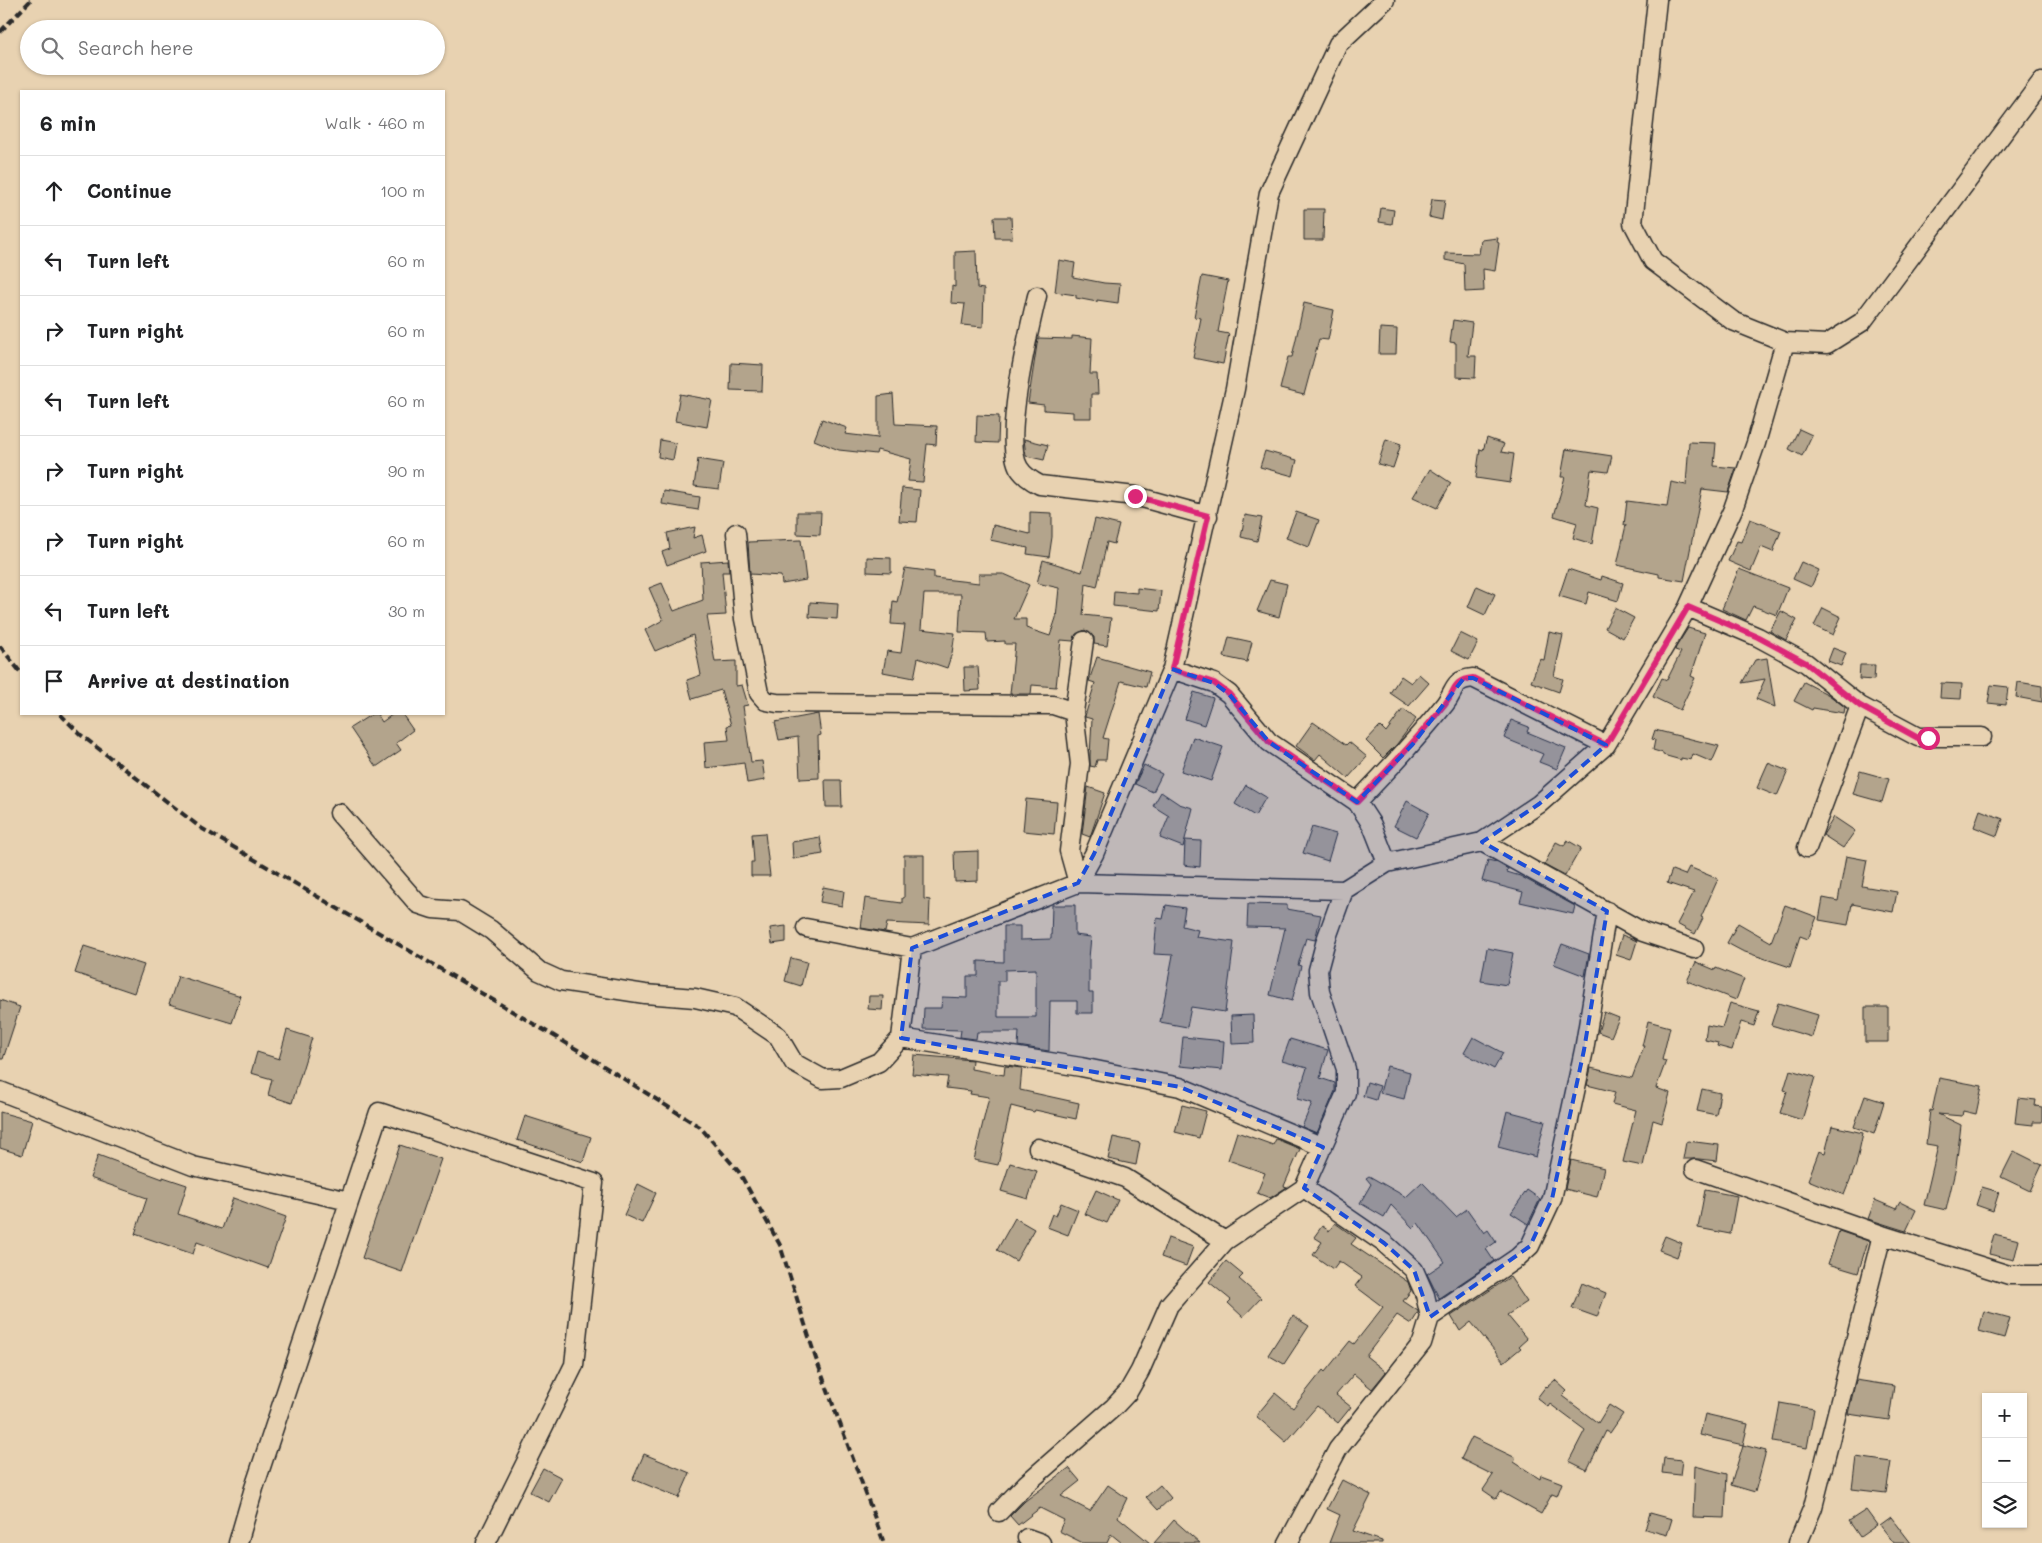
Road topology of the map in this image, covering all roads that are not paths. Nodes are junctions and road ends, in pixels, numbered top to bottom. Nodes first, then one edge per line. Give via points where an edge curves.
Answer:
1 (1385, 0) edge
2 (1658, 0) edge
3 (2042, 81) edge
4 (1036, 296) dead end
5 (1785, 342) junction
6 (1208, 516) junction
7 (736, 533) dead end
8 (1688, 607) junction
9 (1084, 641) dead end
10 (1172, 669) junction
11 (1860, 706) junction
12 (1074, 712) junction
13 (1982, 737) dead end
14 (1606, 745) junction
15 (1357, 802) junction
16 (339, 813) dead end
17 (1482, 842) junction
18 (1807, 848) dead end
19 (1387, 863) junction
20 (1078, 883) junction
21 (1344, 890) junction
22 (1607, 911) junction
23 (806, 928) dead end
24 (912, 948) junction
25 (1694, 949) dead end
26 (901, 1038) junction
27 (0, 1091) edge
28 (1323, 1147) junction
29 (1038, 1148) dead end
30 (1695, 1169) dead end
31 (1304, 1188) junction
32 (349, 1201) junction
33 (1882, 1235) junction
34 (1225, 1241) junction
35 (2042, 1275) edge
36 (1430, 1317) junction
37 (999, 1512) dead end
38 (238, 1543) edge
39 (486, 1543) edge
40 (1288, 1543) edge
41 (1798, 1543) edge

1 - 6 street via 1338,44 1269,193 1236,389
2 - 5 street via 1633,223 1653,261 1733,321
3 - 5 street via 1862,322 1827,344
4 - 6 street via 1017,389 1013,449 1018,467 1027,478 1040,485 1135,496
5 - 8 street via 1733,509
6 - 10 street
7 - 12 street via 744,620 759,693 766,701 1053,705
8 - 11 street via 1758,637 1806,663
8 - 14 street
9 - 12 street
10 - 15 street via 1214,683 1229,694 1269,742
10 - 20 street via 1094,854
11 - 13 street via 1918,738
11 - 18 street
12 - 20 street via 1080,764 1069,851
14 - 15 street via 1473,678 1464,678 1458,681 1450,698 1412,745
14 - 17 street via 1539,804
15 - 19 street via 1372,825
16 - 26 street via 418,904 460,911 490,930 539,971 561,981 695,998 735,1008 778,1036 794,1063 822,1079 841,1078 879,1062
17 - 19 street
17 - 22 street
19 - 21 street
20 - 21 street
20 - 24 street
21 - 28 street via 1318,970 1320,992 1346,1069 1346,1093
22 - 25 street via 1643,932
22 - 36 street via 1584,1050 1552,1199 1530,1246
23 - 24 street
24 - 26 street
26 - 28 street via 1081,1067 1180,1087
27 - 32 street via 194,1166
28 - 31 street
29 - 34 street via 1125,1178
30 - 33 street
31 - 34 street
31 - 36 street via 1384,1244 1414,1270
32 - 38 street
32 - 39 street via 379,1112 594,1183 574,1365
33 - 35 street via 2009,1275
33 - 41 street via 1813,1507
34 - 37 street via 1168,1305 1128,1392
36 - 40 street via 1422,1343 1338,1449

